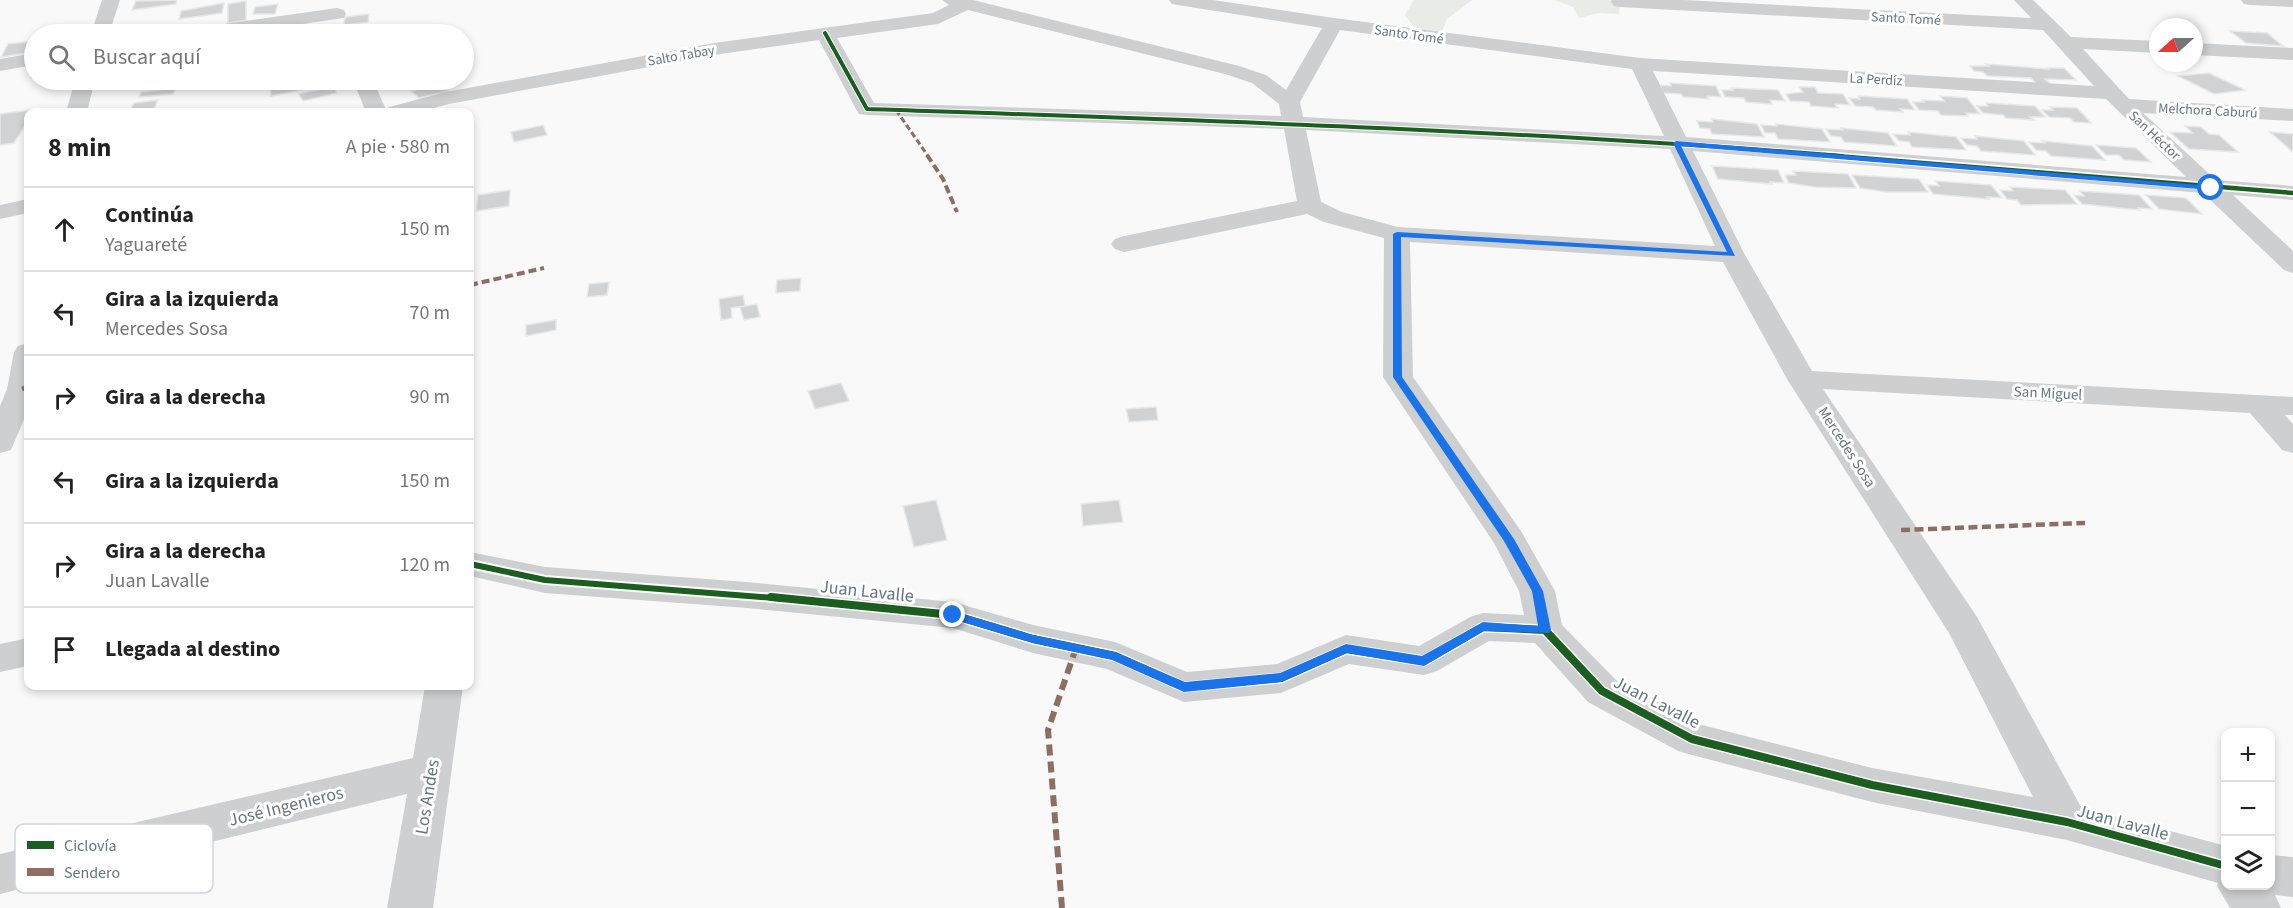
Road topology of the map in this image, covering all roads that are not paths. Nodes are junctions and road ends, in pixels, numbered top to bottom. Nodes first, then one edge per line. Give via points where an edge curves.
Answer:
1 (111, 0) edge
2 (1178, 0) edge
3 (2023, 0) edge
4 (2250, 0) edge
5 (2270, 1) edge
6 (958, 2) edge
7 (1620, 2) dead end
8 (2293, 2) edge
9 (1774, 5) edge
10 (338, 7) edge
11 (2293, 16) edge
12 (103, 24) edge
13 (249, 24) edge
14 (343, 24) edge
15 (1334, 24) junction
16 (2048, 26) junction
17 (825, 33) junction
18 (2066, 42) junction
19 (2149, 47) edge
20 (2203, 49) edge
21 (2293, 54) edge
22 (24, 61) edge
23 (1640, 64) junction
24 (0, 65) edge
25 (82, 90) edge
26 (367, 90) edge
27 (2118, 99) junction
28 (78, 108) edge
29 (374, 108) edge
30 (411, 108) edge
31 (1290, 112) junction
32 (2293, 115) edge
33 (1676, 143) junction
34 (2211, 188) junction
35 (2293, 193) edge
36 (1310, 206) junction
37 (24, 207) edge
38 (0, 212) edge
39 (1397, 234) junction
40 (1124, 244) dead end
41 (1732, 255) junction
42 (2293, 265) edge
43 (24, 377) edge
44 (1802, 379) junction
45 (2259, 404) junction
46 (2293, 406) edge
47 (0, 443) edge
48 (2293, 443) edge
49 (474, 565) edge
50 (1545, 630) junction
51 (24, 653) edge
52 (0, 658) edge
53 (443, 690) edge
54 (431, 771) junction
55 (2067, 822) junction
56 (209, 824) edge
57 (2221, 869) edge
58 (15, 870) edge
59 (0, 874) edge
60 (2275, 876) edge
61 (2293, 878) edge
62 (2243, 890) edge
63 (410, 908) edge
64 (2258, 908) edge

1 - 12 street
2 - 15 street, Santo Tomé
3 - 16 street, San Héctor
4 - 5 street
5 - 8 street
5 - 11 street
6 - 17 street, Salto Tabay via 938,18
6 - 31 street via 1232,70 1259,79
7 - 9 street, Santo Tomé
9 - 16 street, Santo Tomé
10 - 13 street
10 - 14 street
15 - 23 street, Santo Tomé
15 - 31 street
16 - 18 street, San Héctor
17 - 30 street, Salto Tabay via 542,80
17 - 31 street via 867,109
18 - 19 street
18 - 27 street, San Héctor
20 - 21 street
22 - 24 street
23 - 27 street, La Perdíz
23 - 33 street, Mercedes Sosa
25 - 28 street
26 - 29 street
27 - 32 street, Melchora Caburú
27 - 34 street, San Héctor
31 - 33 street
31 - 36 street
33 - 34 street
33 - 41 street, Mercedes Sosa
34 - 35 street
34 - 42 street, San Héctor
36 - 39 street via 1333,217
36 - 40 street
37 - 38 street
39 - 41 street
39 - 50 street via 1398,377 1509,539 1537,591
41 - 44 street, Mercedes Sosa
43 - 47 street
44 - 45 street, San Miguel
44 - 55 street, Mercedes Sosa via 1964,627
45 - 46 street, San Miguel
45 - 48 street
49 - 50 street, Juan Lavalle via 545,580 953,615 1033,639 1115,656 1184,687 1281,678 1346,649 1424,661 1483,627
50 - 55 street, Juan Lavalle via 1602,691 1692,739 1872,785
51 - 52 street
53 - 54 street, Los Andes
54 - 56 street, José Ingenieros
54 - 63 street, Los Andes
55 - 57 street, Juan Lavalle
58 - 59 street, José Ingenieros
60 - 61 street
62 - 64 street

